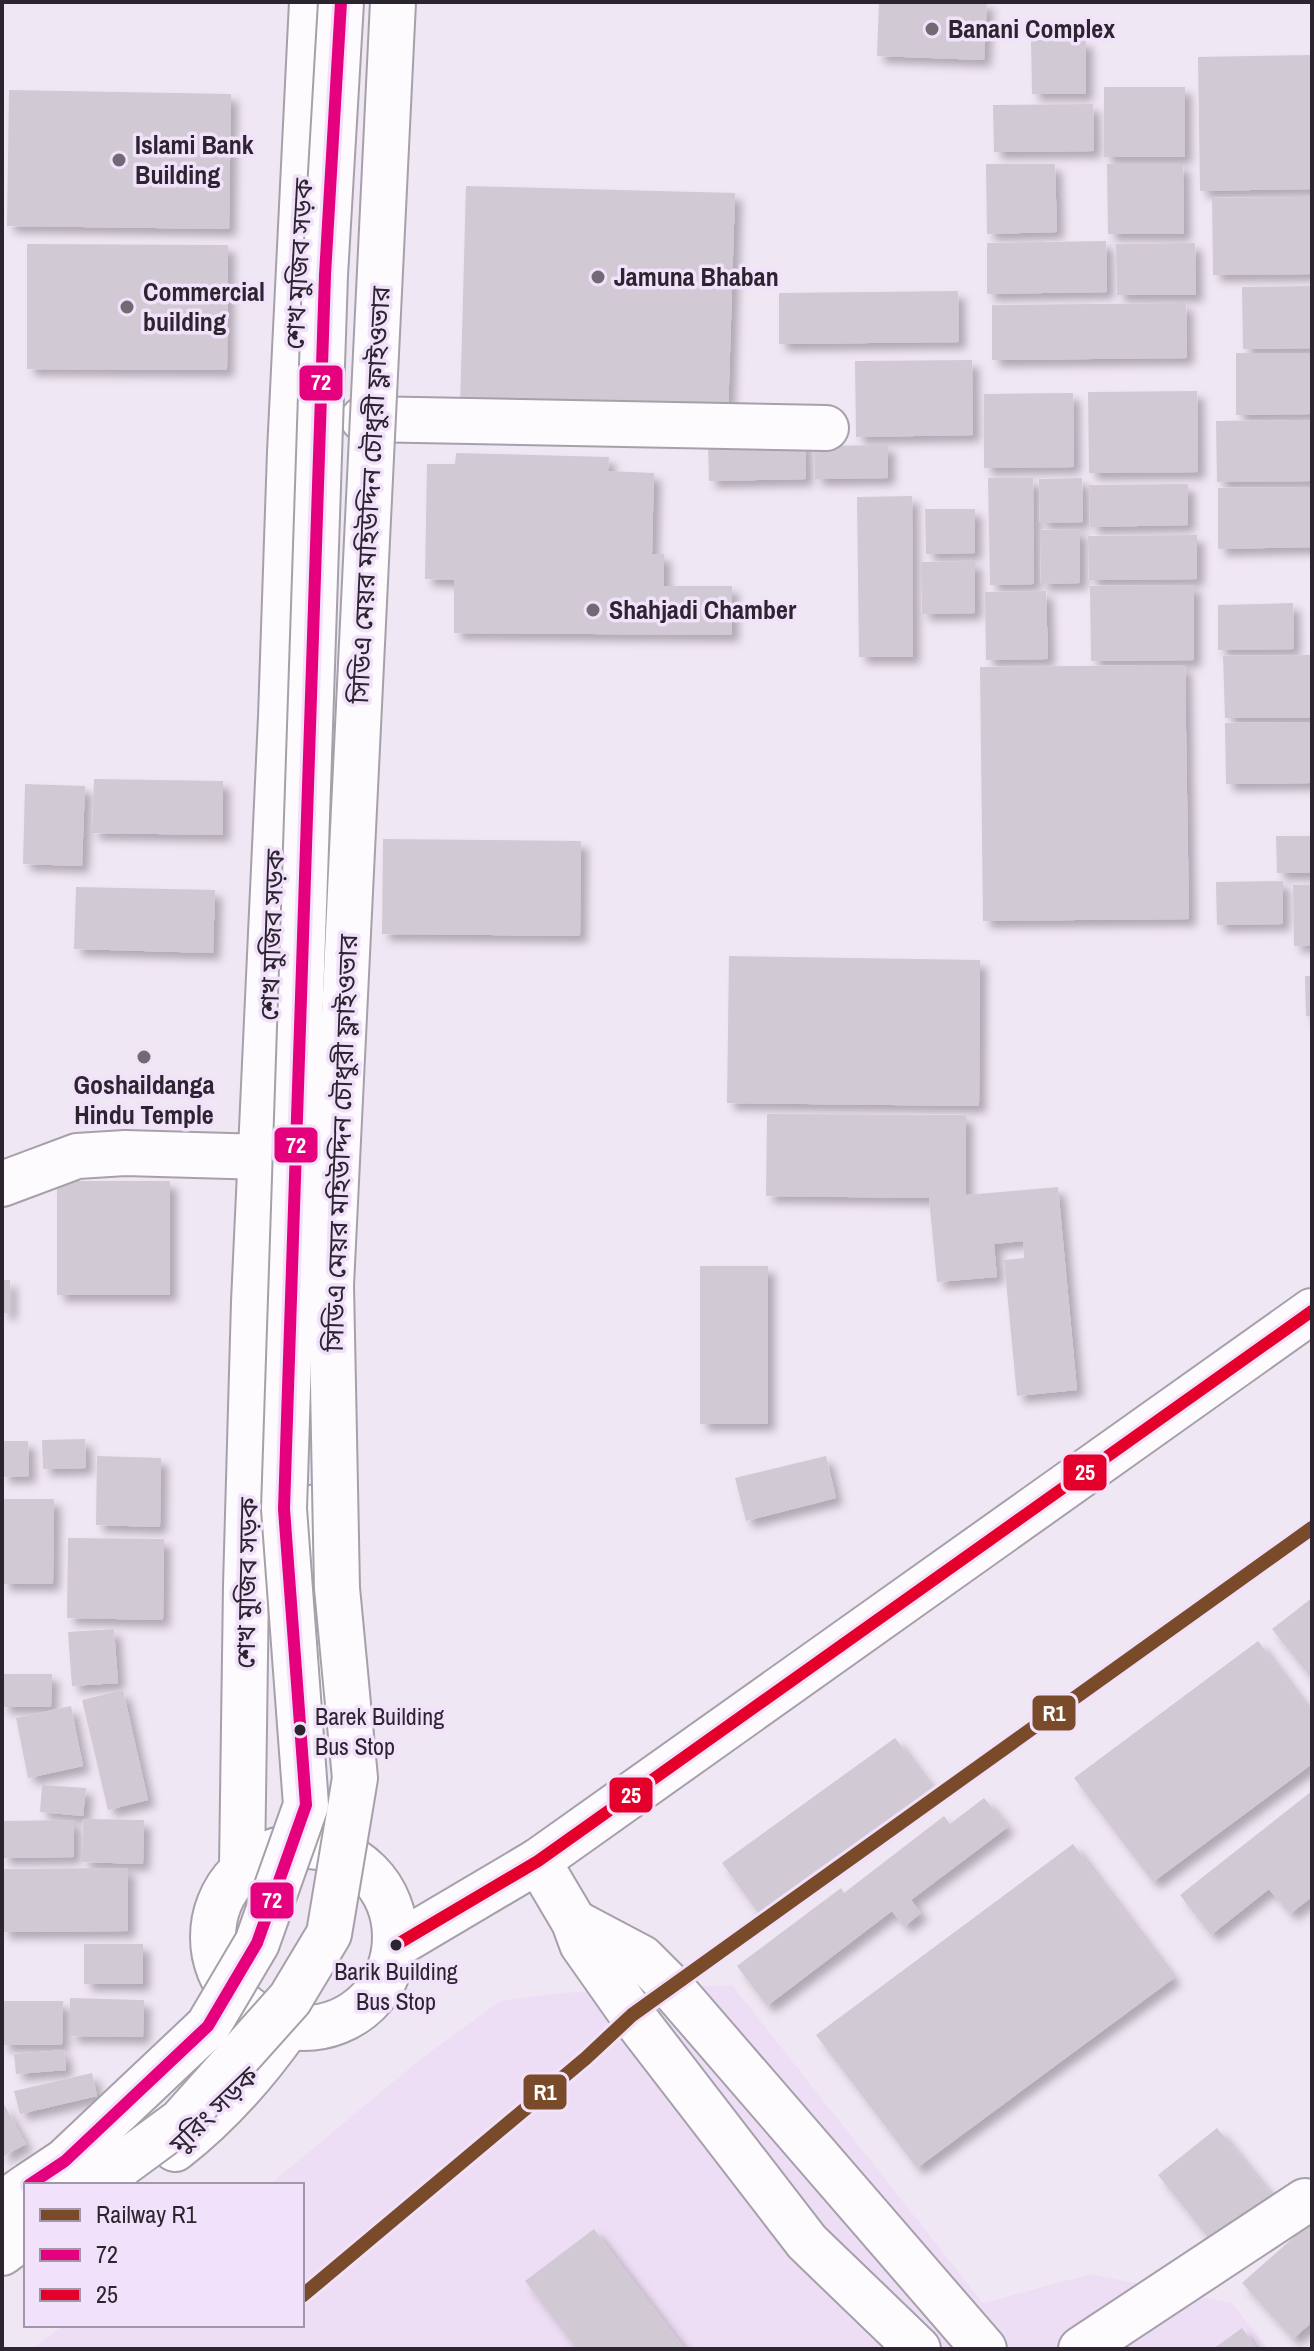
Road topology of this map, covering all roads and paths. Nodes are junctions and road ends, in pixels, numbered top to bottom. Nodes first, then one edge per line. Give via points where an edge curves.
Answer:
1 (312, 2) edge
2 (341, 2) edge
3 (387, 2) edge
4 (393, 2) edge
5 (363, 419) junction
6 (826, 428) dead end
7 (261, 1157) junction
8 (2, 1184) edge
9 (1312, 1311) edge
10 (345, 1855) junction
11 (538, 1861) junction
12 (242, 1868) junction
13 (574, 1922) junction
14 (396, 1945) junction
15 (289, 2026) junction
16 (32, 2183) edge
17 (97, 2183) edge
18 (132, 2183) edge
19 (24, 2189) edge
20 (1305, 2201) dead end
21 (2, 2204) edge
22 (24, 2236) edge
23 (2, 2253) edge
24 (24, 2262) edge
25 (2, 2278) edge
26 (918, 2349) edge
27 (984, 2349) edge
28 (1081, 2349) edge

1 - 7 main road, শেখ মুজিব সড়ক
2 - 16 main road, bridge via 324,291 284,1509 306,1805 257,1943 208,2026 65,2161
3 - 5 main road
4 - 17 main road, সিডিএ মেয়র মহিউদ্দিন চৌধুরী ফ্লাইওভার, bridge via 331,1285 337,1588 355,1778 329,1934 290,1999 181,2121
5 - 6 main road
5 - 10 main road via 319,1306 314,1591
7 - 8 main road via 77,1156
7 - 12 main road, শেখ মুজিব সড়ক
9 - 11 main road
10 - 12 main road via 319,1846 291,1846
10 - 14 main road via 368,1870 384,1893 394,1918
11 - 13 main road
11 - 14 main road
12 - 15 main road via 224,1890 214,1915 217,1969 230,1993 250,2012
13 - 26 main road via 582,1944 632,2015 807,2242
13 - 27 main road via 642,1958 671,1987
14 - 15 main road via 389,1972 354,2014 330,2025
15 - 18 main road, মুরিং সড়ক via 226,2105
19 - 21 main road
20 - 28 main road
22 - 23 main road
24 - 25 main road

